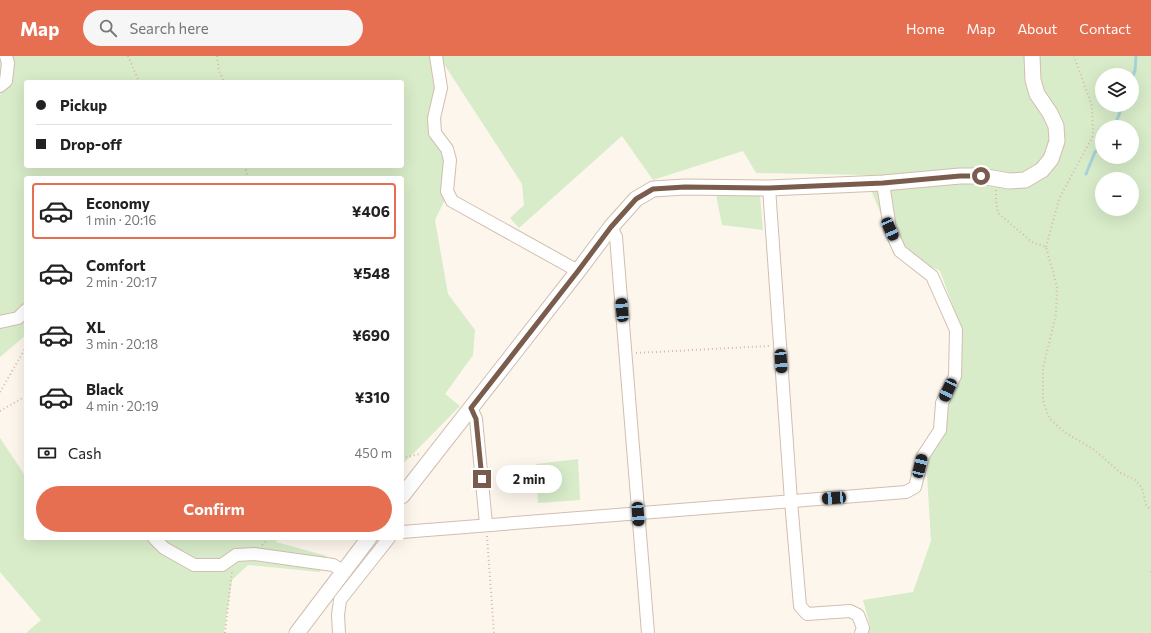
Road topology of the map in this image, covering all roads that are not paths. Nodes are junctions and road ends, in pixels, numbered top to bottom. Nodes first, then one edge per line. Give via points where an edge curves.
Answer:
1 (6, 56) edge
2 (436, 56) edge
3 (1032, 56) edge
4 (0, 86) edge
5 (883, 183) junction
6 (769, 188) junction
7 (611, 227) junction
8 (578, 271) junction
9 (24, 312) edge
10 (0, 322) edge
11 (471, 408) junction
12 (404, 493) edge
13 (791, 501) junction
14 (638, 514) junction
15 (486, 524) junction
16 (404, 532) edge
17 (156, 540) edge
18 (367, 540) edge
19 (387, 540) edge
20 (344, 571) junction
21 (297, 633) edge
22 (340, 633) edge
23 (648, 633) edge
24 (862, 633) edge

1 - 4 street via 6,81
2 - 8 street via 441,88 434,118 435,133 447,149 450,160 447,191 452,201
3 - 5 street via 1033,80 1037,94 1056,126 1057,141 1051,160 1042,170 1025,180 960,176
5 - 6 street
5 - 13 street via 890,229 900,251 932,276 956,330 955,376 942,403 940,430 923,456 915,487 906,492
6 - 7 street via 653,189 636,199
6 - 13 street
7 - 8 street
7 - 14 street via 616,237
8 - 11 street
9 - 10 street via 18,318
11 - 12 street
11 - 15 street via 476,419
13 - 14 street
13 - 24 street via 800,606 808,614 850,611 858,615 863,628
14 - 15 street
14 - 23 street
15 - 16 street
17 - 20 street via 164,548 194,565 222,565 236,555 254,554 333,565
18 - 20 street
19 - 22 street via 340,600
20 - 21 street

